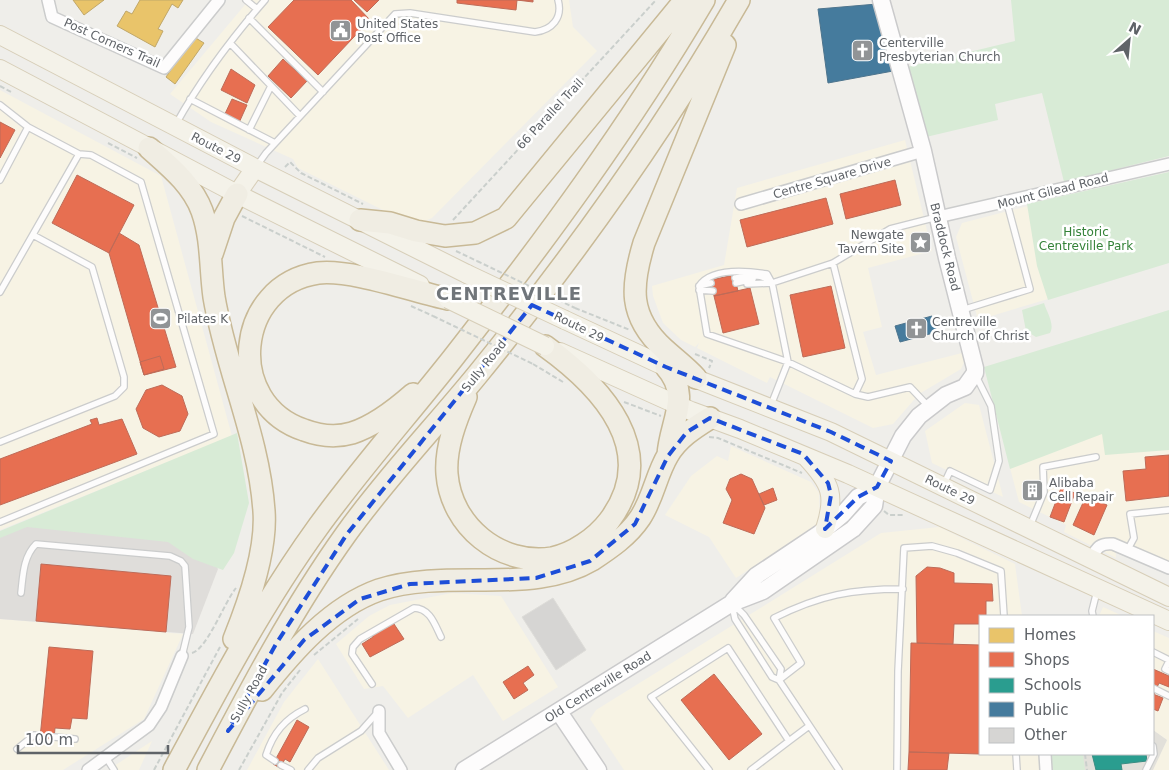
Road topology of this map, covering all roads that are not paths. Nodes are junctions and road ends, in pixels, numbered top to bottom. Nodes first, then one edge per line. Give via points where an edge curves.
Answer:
1 (48, 0) edge
2 (219, 0) edge
3 (246, 0) edge
4 (265, 0) edge
5 (558, 0) edge
6 (685, 0) edge
7 (704, 0) edge
8 (740, 0) edge
9 (745, 0) edge
10 (881, 0) edge
11 (257, 9) junction
12 (249, 18) junction
13 (0, 35) edge
14 (230, 43) junction
15 (0, 69) edge
16 (271, 86) junction
17 (322, 92) junction
18 (190, 99) junction
19 (0, 105) edge
20 (300, 116) junction
21 (175, 126) junction
22 (28, 127) junction
23 (249, 130) junction
24 (275, 144) junction
25 (149, 148) junction
26 (923, 151) junction
27 (80, 154) junction
28 (1169, 164) edge
29 (255, 168) junction
30 (0, 180) edge
31 (237, 194) junction
32 (1007, 203) junction
33 (742, 204) dead end
34 (364, 213) junction
35 (938, 217) junction
36 (33, 235) junction
37 (211, 256) junction
38 (833, 263) junction
39 (736, 282) dead end
40 (772, 283) junction
41 (712, 287) dead end
42 (699, 288) junction
43 (0, 292) edge
44 (448, 299) junction
45 (961, 310) junction
46 (546, 346) junction
47 (452, 359) junction
48 (788, 362) junction
49 (666, 366) junction
50 (479, 373) junction
51 (974, 373) junction
52 (700, 379) junction
53 (855, 394) junction
54 (679, 405) junction
55 (771, 407) junction
56 (929, 408) junction
57 (710, 418) junction
58 (0, 442) edge
59 (803, 454) junction
60 (668, 456) junction
61 (1096, 457) dead end
62 (891, 461) junction
63 (943, 486) junction
64 (877, 487) junction
65 (1169, 510) edge
66 (0, 522) edge
67 (1029, 528) junction
68 (825, 529) junction
69 (1128, 549) junction
70 (1091, 559) junction
71 (1169, 568) edge
72 (903, 589) junction
73 (1098, 589) junction
74 (21, 594) dead end
75 (1169, 597) edge
76 (732, 603) junction
77 (1004, 615) edge
78 (1094, 615) edge
79 (1169, 620) edge
80 (441, 637) dead end
81 (1154, 652) edge
82 (182, 656) joint
83 (1169, 660) edge
84 (1169, 671) edge
85 (779, 680) junction
86 (372, 684) dead end
87 (1154, 688) edge
88 (1169, 696) edge
89 (305, 709) dead end
90 (379, 711) joint
91 (205, 712) junction
92 (558, 712) junction
93 (809, 726) junction
94 (228, 731) junction
95 (40, 736) dead end
96 (54, 737) dead end
97 (75, 739) dead end
98 (790, 740) junction
99 (17, 749) dead end
100 (1016, 755) edge
101 (1045, 755) edge
102 (1154, 755) edge
103 (107, 759) junction
104 (275, 761) dead end
105 (282, 765) dead end
106 (88, 770) edge
107 (114, 770) edge
108 (174, 770) edge
109 (208, 770) edge
110 (291, 770) edge
111 (308, 770) edge
112 (401, 770) edge
113 (464, 770) edge
114 (598, 770) edge
115 (708, 770) edge
116 (751, 770) edge
117 (839, 770) edge
118 (897, 770) edge
119 (1017, 770) edge
120 (1046, 770) edge
121 (1146, 770) edge

1 - 2 street, Post Corners Trail via 52,17 164,68
3 - 11 lane
4 - 11 lane
5 - 17 lane via 560,13 554,24 546,31 535,32 410,13 395,14
6 - 34 highway via 506,218 475,233 445,236 416,231
7 - 47 highway via 616,141
8 - 50 highway, Sully Road via 668,117 602,215
9 - 52 highway via 644,243 634,275 635,302 647,330 666,351
10 - 26 street, Braddock Road
11 - 12 lane
12 - 14 lane
12 - 17 lane
13 - 21 main road, Route 29
14 - 16 lane
14 - 18 lane
15 - 25 main road
16 - 20 lane
16 - 23 lane
17 - 20 lane
18 - 21 lane
18 - 23 lane
19 - 22 lane
20 - 24 lane
21 - 29 main road, Route 29
22 - 27 lane
22 - 30 lane
23 - 24 lane
24 - 29 lane
25 - 31 main road
25 - 37 highway via 182,178 196,199
26 - 33 street, Centre Square Drive
26 - 35 street, Braddock Road
27 - 36 lane
27 - 66 lane via 91,154 141,182 214,434
28 - 32 street, Mount Gilead Road
29 - 31 main road
29 - 34 main road, Route 29
31 - 37 highway via 224,218
31 - 44 main road
32 - 35 street, Mount Gilead Road
32 - 45 lane via 1030,289
34 - 49 main road, Route 29, bridge via 570,314
35 - 38 lane via 890,229
35 - 45 street, Braddock Road
36 - 43 lane
36 - 58 lane via 92,267 124,387 115,396
37 - 91 highway via 214,297 250,432 264,512 261,547 245,613
38 - 40 lane
38 - 53 lane via 862,379
39 - 40 lane via 758,278
40 - 42 lane via 767,274 749,271 713,276 704,280
40 - 48 lane
41 - 42 lane
42 - 48 lane via 707,334
44 - 46 main road, bridge
44 - 47 highway via 344,274 318,273 300,278 281,288 268,300 257,318 251,334 249,366 254,385 277,416 297,428 326,437 352,433 376,422
45 - 51 street, Braddock Road
46 - 50 highway via 574,368 606,401 623,432 629,453 626,486 614,514 593,537 568,553 537,559 501,551 470,529 455,505 446,473 448,454 457,418
46 - 54 main road
47 - 91 highway via 312,535
48 - 53 lane
48 - 55 lane
49 - 52 main road, Route 29
49 - 54 highway via 676,379
50 - 94 highway, Sully Road via 347,534 276,644
51 - 56 street via 965,387 946,395
51 - 63 lane via 990,406 999,461 990,490 950,471
52 - 55 main road, Route 29
53 - 56 lane via 868,397 910,387
54 - 57 main road
54 - 60 highway via 669,437
55 - 62 main road, Route 29
56 - 62 street via 904,436
57 - 59 main road
57 - 60 highway via 687,432
59 - 64 main road
59 - 68 main road via 828,483 830,512
60 - 94 highway via 641,516 620,540 590,561 536,578 410,584 380,590 360,599 304,640
61 - 67 lane via 1043,467 1044,492
62 - 63 main road, Route 29
62 - 64 street, Old Centreville Road
63 - 67 main road, Route 29
64 - 68 street, Old Centreville Road via 858,497
64 - 73 main road
64 - 76 street, Old Centreville Road via 874,506 853,529 763,591
65 - 69 lane via 1130,514 1134,538
67 - 70 main road, Route 29
68 - 76 street, Old Centreville Road via 756,576
69 - 70 street via 1104,543 1097,547
69 - 71 street
70 - 75 main road, Route 29
72 - 77 lane via 904,548 932,546 1001,571
72 - 85 lane via 844,592 798,606 774,618 800,663
72 - 118 lane
73 - 78 lane
73 - 79 main road
74 - 82 lane via 26,560 36,544 161,555 181,560 185,566 189,628
76 - 85 lane via 736,619 772,677
76 - 85 lane via 781,669
76 - 92 street, Old Centreville Road
80 - 86 lane via 428,613 414,608 360,639 352,654
81 - 83 lane
82 - 103 street via 155,718 142,733
83 - 84 lane via 1165,669
85 - 93 lane
87 - 88 lane
89 - 104 lane via 281,725 266,755
90 - 111 lane via 361,732 318,758
90 - 112 street via 380,733
91 - 108 highway
92 - 113 street, Old Centreville Road
92 - 114 street
93 - 98 lane
93 - 117 lane
94 - 109 highway
95 - 99 lane via 34,735
96 - 97 lane
98 - 115 lane via 728,648 651,697
98 - 116 lane
100 - 119 lane
101 - 120 street
102 - 121 lane
103 - 106 street
103 - 107 lane
105 - 110 lane

